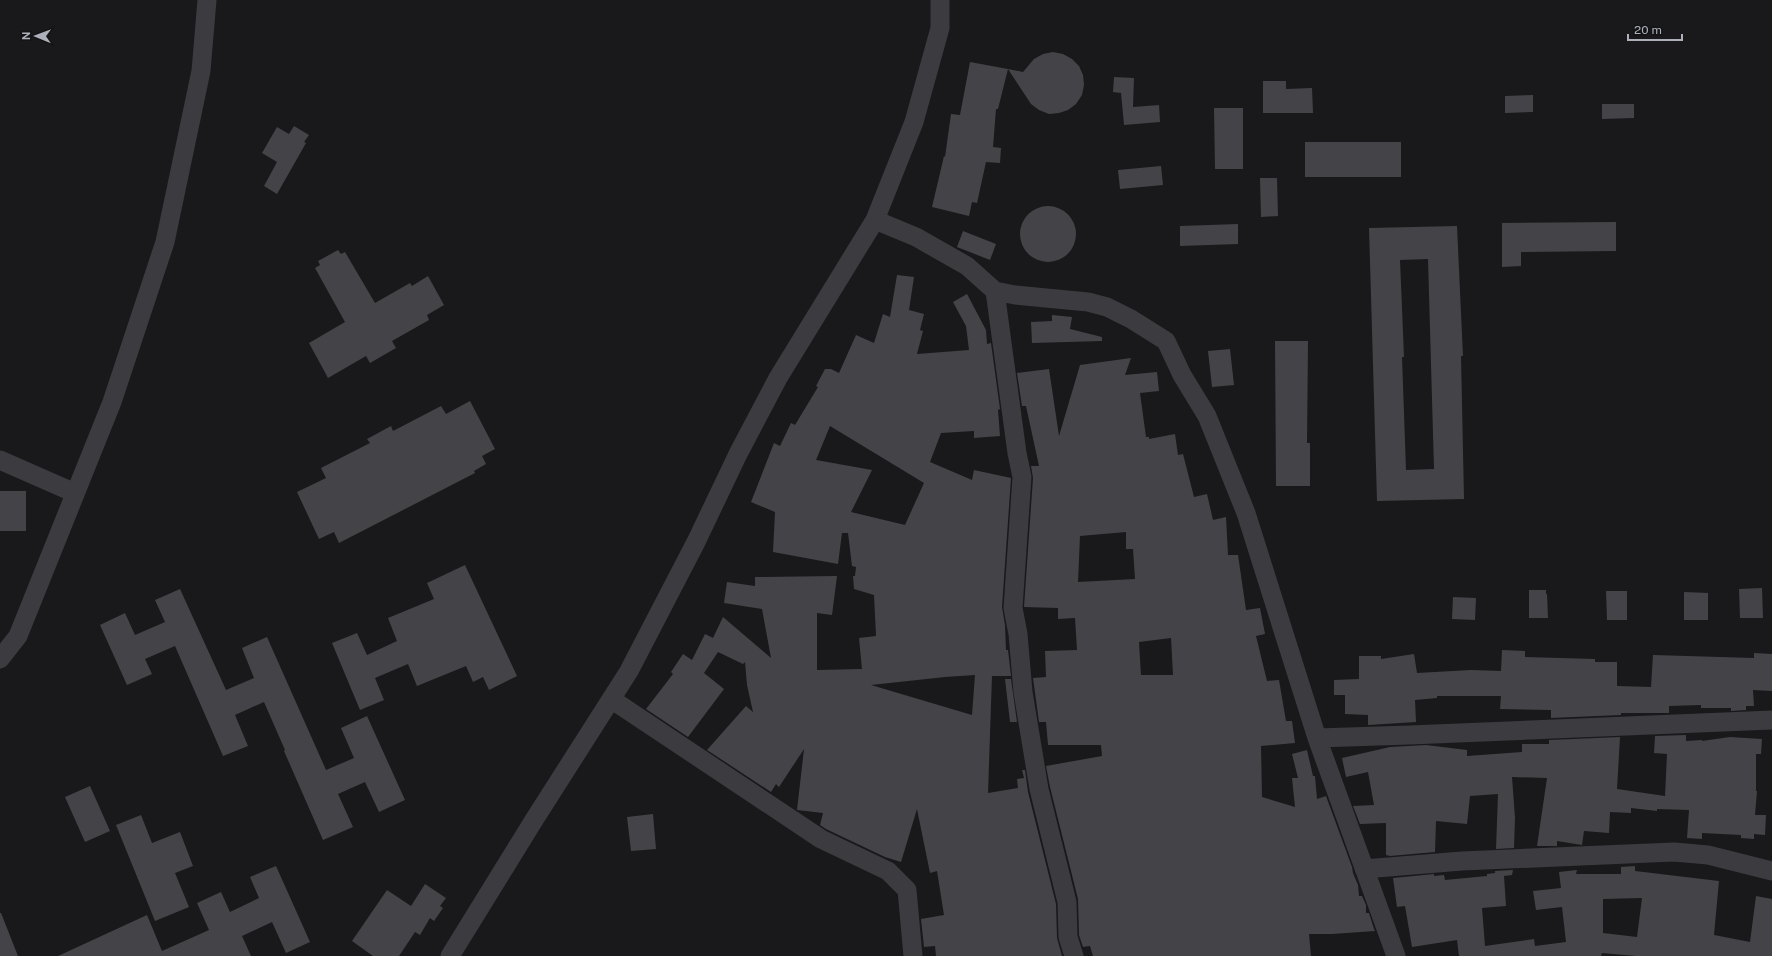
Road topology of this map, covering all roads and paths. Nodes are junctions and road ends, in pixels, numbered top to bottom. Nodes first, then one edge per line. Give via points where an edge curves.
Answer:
1 (207, 0) edge
2 (940, 0) edge
3 (875, 220) junction
4 (995, 291) junction
5 (0, 460) edge
6 (75, 493) junction
7 (0, 659) edge
8 (611, 699) junction
9 (1772, 720) edge
10 (1317, 738) junction
11 (1364, 869) junction
12 (1772, 871) edge
13 (450, 956) edge
14 (913, 956) edge
15 (1074, 956) edge
16 (1396, 956) edge

1 - 6 street via 201,71 165,242 112,402
2 - 3 street via 940,28 914,122
3 - 4 street via 916,237 967,266
3 - 8 street via 778,378 696,542
4 - 10 street via 1088,302 1107,307 1166,341 1206,416 1246,512
4 - 15 street via 1021,472 1013,608 1023,692 1039,789 1067,902 1068,937
5 - 6 street
6 - 7 street via 18,636
8 - 13 street
8 - 14 street via 821,839 888,871 907,890
9 - 10 street
10 - 11 street
11 - 12 street via 1462,861 1674,852 1708,855
11 - 16 street

